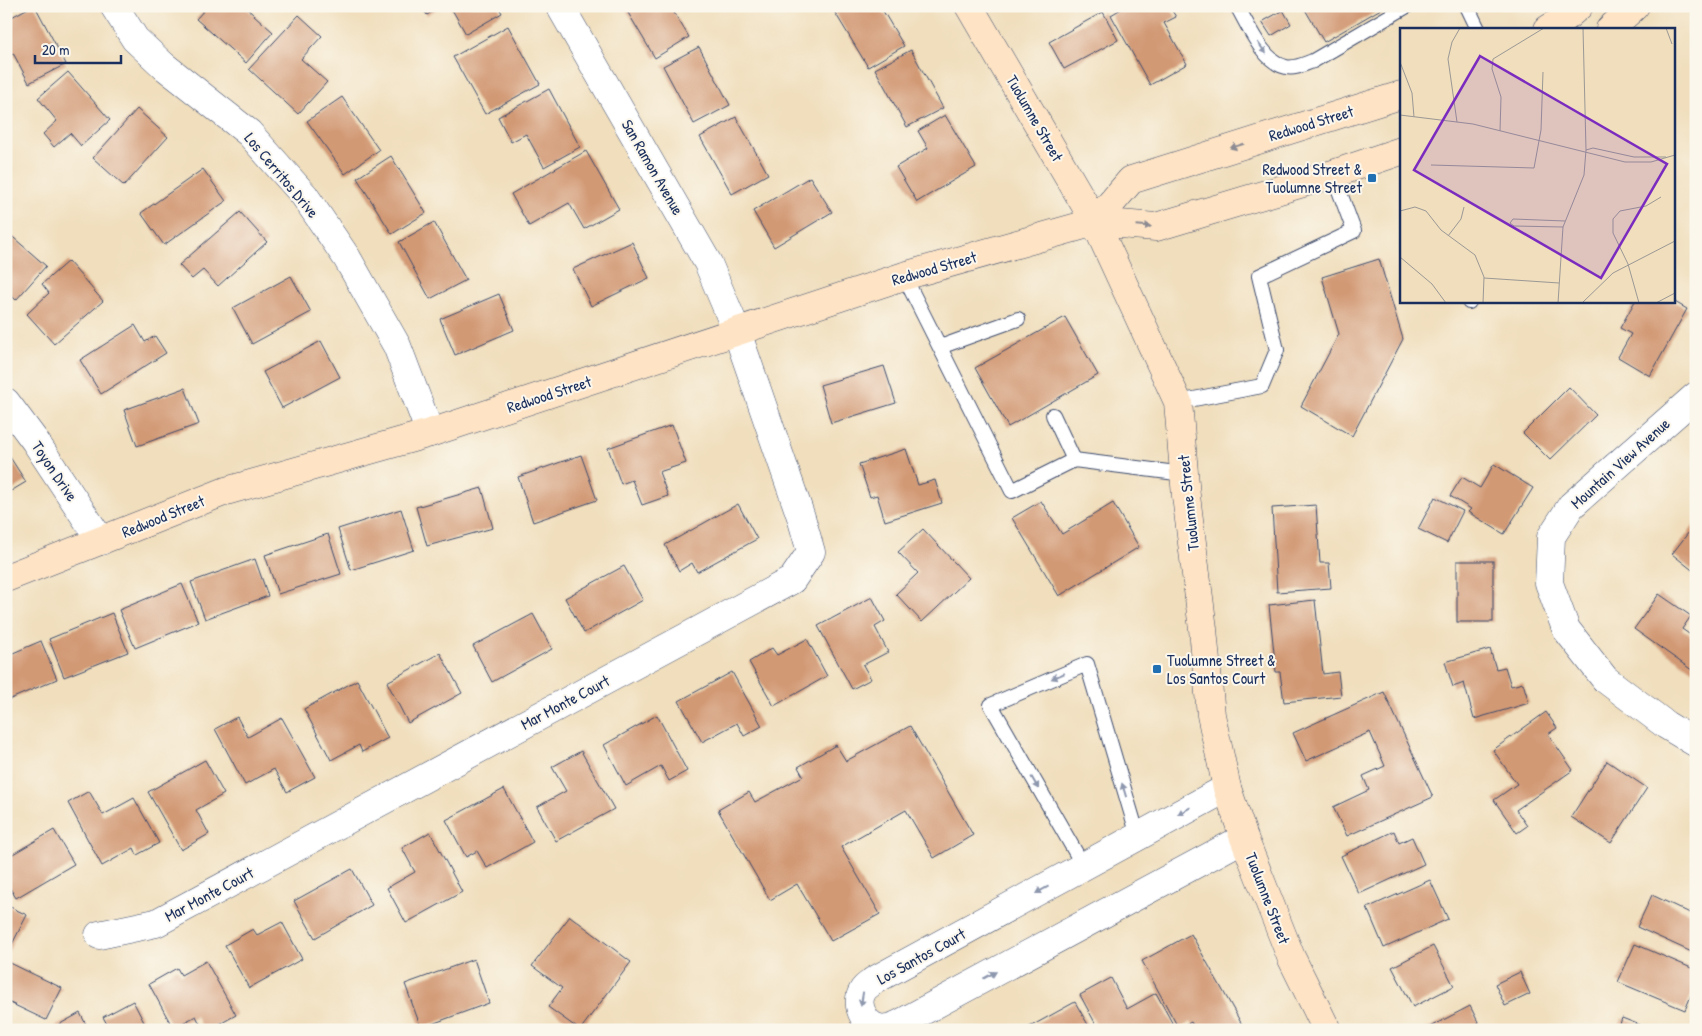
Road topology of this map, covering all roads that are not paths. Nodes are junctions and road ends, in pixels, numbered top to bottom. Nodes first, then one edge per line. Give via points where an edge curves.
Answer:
1 (114, 6) edge
2 (560, 6) edge
3 (969, 6) edge
4 (1237, 6) edge
5 (1407, 6) edge
6 (1467, 6) edge
7 (1635, 6) edge
8 (1478, 28) edge
9 (1611, 28) edge
10 (1400, 95) edge
11 (1400, 151) edge
12 (1333, 174) junction
13 (1095, 222) junction
14 (904, 276) junction
15 (1018, 319) dead end
16 (737, 332) junction
17 (940, 347) junction
18 (1696, 396) edge
19 (6, 402) edge
20 (1178, 402) junction
21 (1053, 416) dead end
22 (430, 433) junction
23 (1074, 460) junction
24 (1184, 474) junction
25 (101, 541) junction
26 (6, 578) edge
27 (1696, 743) edge
28 (1227, 788) junction
29 (1138, 836) junction
30 (1244, 838) junction
31 (1084, 867) junction
32 (99, 935) dead end
33 (1327, 1030) edge

1 - 22 street, Los Cerritos Drive via 135,39 249,133 304,195 346,258 397,346
2 - 16 street, San Ramon Avenue via 708,263
3 - 13 main road, Tuolumne Street
4 -> 5 lane via 1269,57 1282,65 1296,67 1313,61
6 - 8 lane
7 - 9 main road
10 -> 13 main road, Redwood Street via 1131,180
11 - 12 main road, Redwood Street
13 -> 12 main road, Redwood Street via 1156,227
12 - 20 lane via 1354,231 1259,276 1278,350 1262,386
13 - 14 main road, Redwood Street
13 - 20 main road, Tuolumne Street
14 - 16 main road, Redwood Street
14 - 17 lane
15 - 17 lane
16 - 22 main road, Redwood Street
16 - 32 street, Mar Monte Court via 802,517 811,552 792,580 156,922
17 - 23 lane via 1012,491
18 - 27 street, Mountain View Avenue via 1570,506 1551,537 1549,583 1566,629 1605,679 1666,725
19 - 25 street, Toyon Drive
20 - 24 main road, Tuolumne Street
21 - 23 lane
22 - 25 main road, Redwood Street via 226,491
23 - 24 lane
24 - 28 main road, Tuolumne Street via 1211,715
25 - 26 main road, Redwood Street
28 -> 29 street, Los Santos Court
28 - 30 main road, Tuolumne Street
29 - 31 street, Los Santos Court
29 -> 31 lane via 1086,664 991,705
31 -> 30 street, Los Santos Court via 873,981 863,990 859,1003 863,1016 872,1026 886,1029 899,1024
30 - 33 main road, Tuolumne Street via 1291,957

